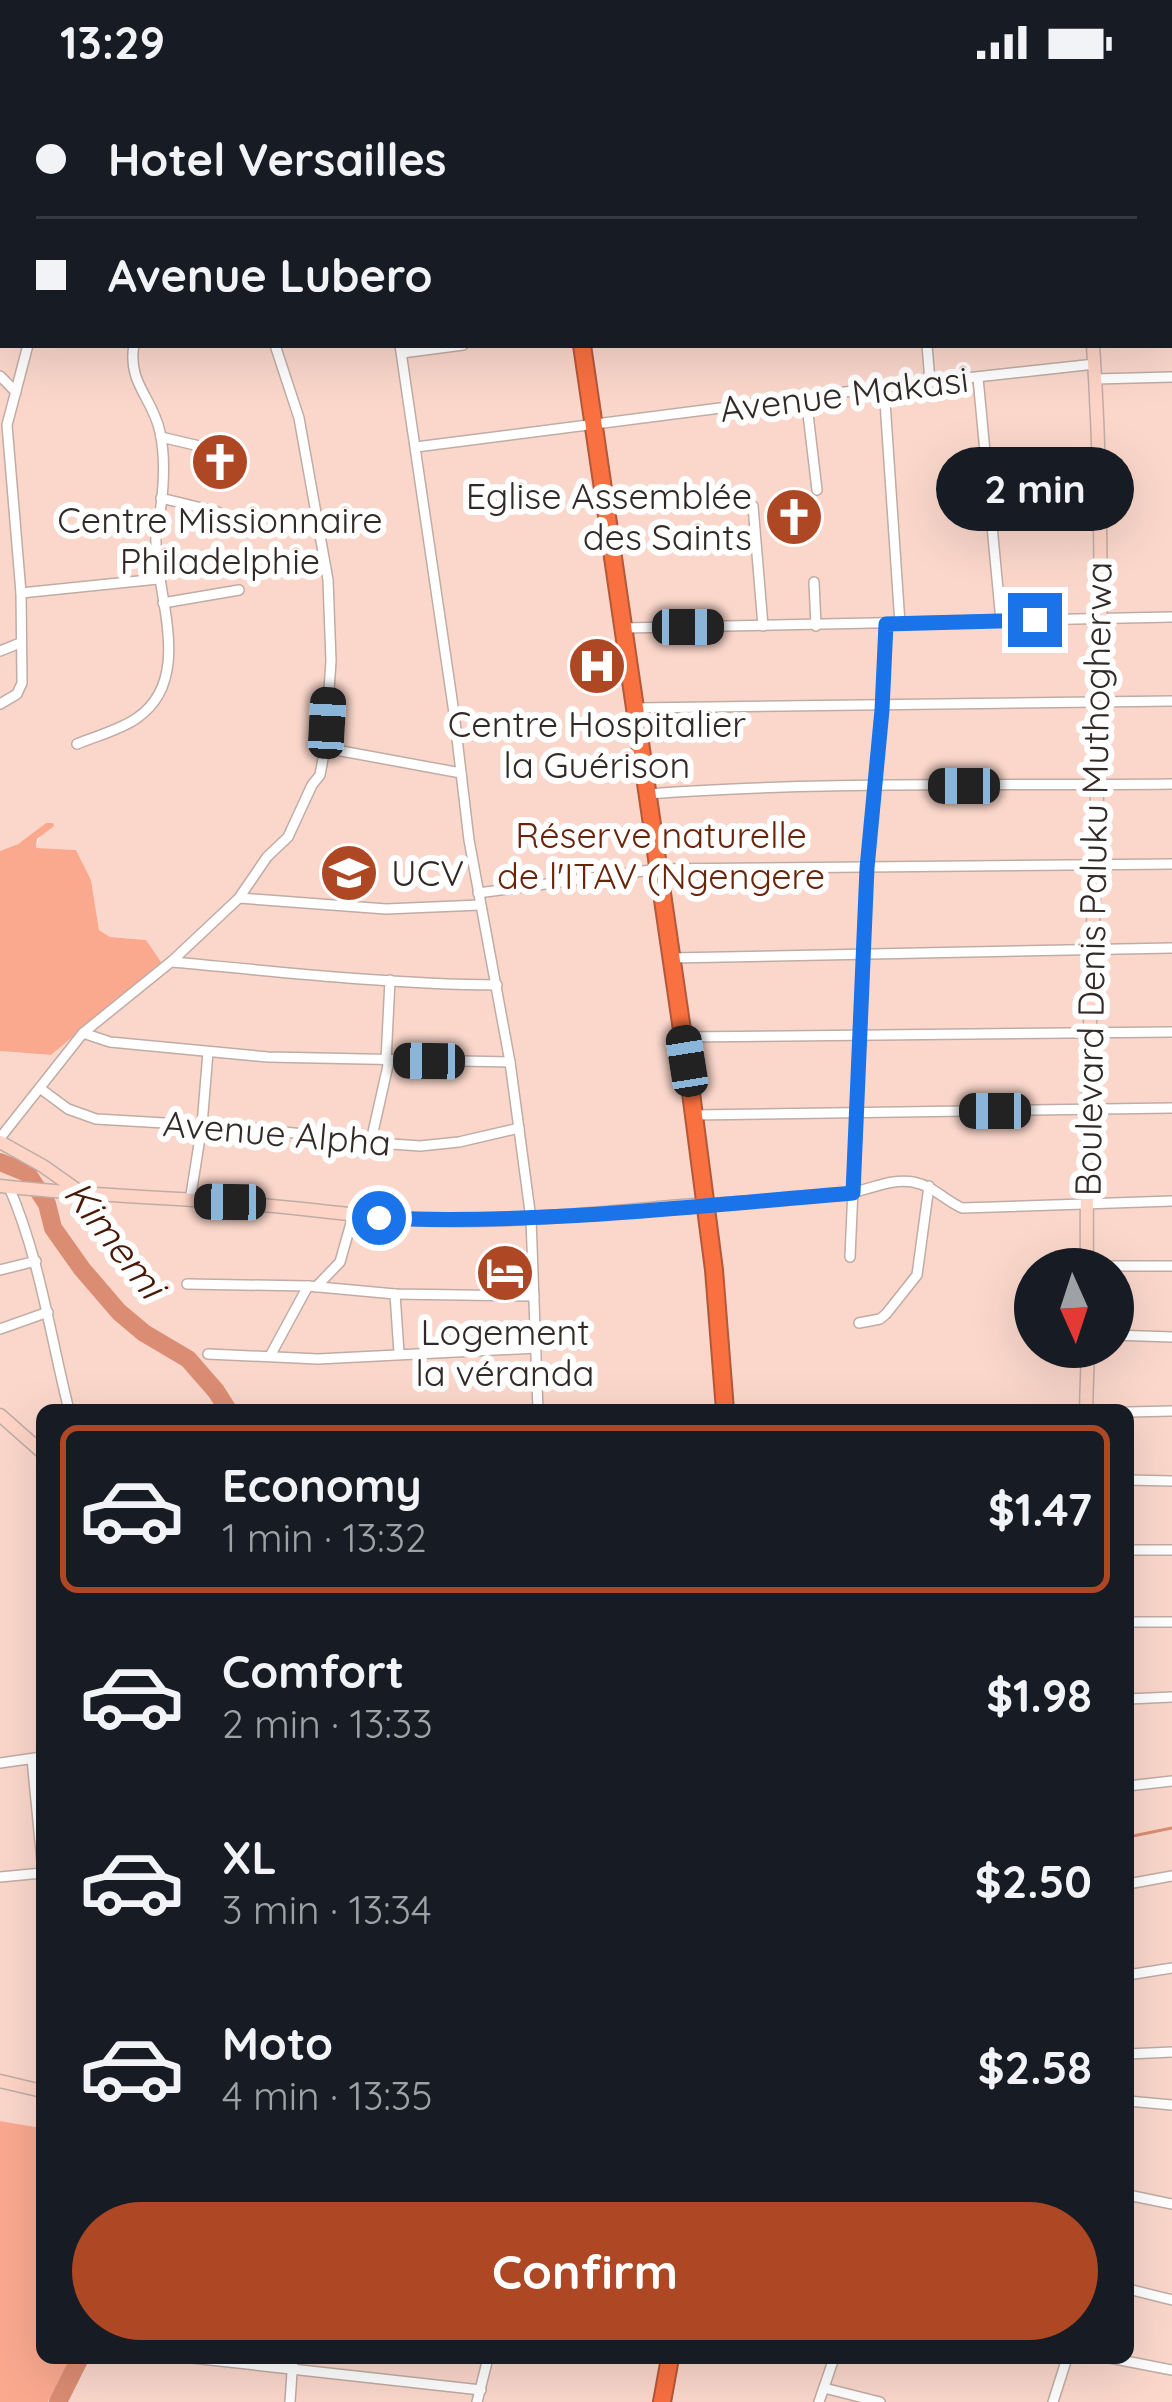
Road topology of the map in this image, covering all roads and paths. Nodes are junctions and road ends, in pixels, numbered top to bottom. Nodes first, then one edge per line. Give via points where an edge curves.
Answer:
1 (27, 348) edge
2 (134, 348) edge
3 (276, 348) edge
4 (582, 348) edge
5 (928, 348) edge
6 (1093, 348) edge
7 (401, 349) edge
8 (1095, 372) junction
9 (0, 376) edge
10 (1172, 377) edge
11 (978, 378) junction
12 (930, 382) junction
13 (884, 387) junction
14 (16, 392) junction
15 (806, 397) junction
16 (594, 424) junction
17 (161, 437) junction
18 (416, 447) junction
19 (212, 449) dead end
20 (4, 455) edge
21 (817, 490) dead end
22 (13, 497) junction
23 (161, 498) junction
24 (0, 499) edge
25 (753, 506) dead end
26 (218, 512) dead end
27 (158, 578) junction
28 (814, 582) dead end
29 (239, 590) dead end
30 (21, 593) junction
31 (163, 603) junction
32 (1102, 617) junction
33 (1172, 617) edge
34 (1001, 621) junction
35 (886, 624) junction
36 (900, 624) junction
37 (763, 626) junction
38 (816, 626) junction
39 (624, 628) junction
40 (20, 644) junction
41 (0, 651) edge
42 (1172, 701) edge
43 (0, 704) edge
44 (1101, 704) junction
45 (882, 705) junction
46 (637, 708) junction
47 (77, 744) dead end
48 (326, 748) junction
49 (461, 772) junction
50 (1172, 784) edge
51 (1097, 785) junction
52 (876, 787) junction
53 (648, 794) junction
54 (1172, 864) edge
55 (1096, 866) junction
56 (867, 868) junction
57 (658, 869) junction
58 (239, 898) junction
59 (479, 899) junction
60 (1172, 948) edge
61 (1094, 950) junction
62 (864, 953) junction
63 (670, 958) junction
64 (172, 962) junction
65 (390, 980) junction
66 (496, 985) junction
67 (1172, 1032) edge
68 (83, 1033) junction
69 (1089, 1034) junction
70 (860, 1035) junction
71 (683, 1037) junction
72 (208, 1052) junction
73 (387, 1060) junction
74 (510, 1062) junction
75 (41, 1089) junction
76 (1172, 1108) edge
77 (1086, 1110) junction
78 (858, 1112) junction
79 (694, 1115) junction
80 (202, 1125) junction
81 (519, 1128) junction
82 (0, 1140) edge
83 (371, 1142) junction
84 (929, 1186) junction
85 (12, 1190) edge
86 (79, 1191) junction
87 (853, 1193) junction
88 (190, 1201) junction
89 (1172, 1201) edge
90 (706, 1204) junction
91 (0, 1205) edge
92 (1087, 1206) junction
93 (353, 1216) junction
94 (530, 1219) junction
95 (1088, 1248) edge
96 (850, 1257) dead end
97 (36, 1261) junction
98 (1172, 1266) edge
99 (1134, 1267) edge
100 (0, 1270) edge
101 (187, 1284) dead end
102 (312, 1287) junction
103 (395, 1294) junction
104 (534, 1296) junction
105 (48, 1312) junction
106 (859, 1323) dead end
107 (0, 1329) edge
108 (1134, 1335) edge
109 (1172, 1336) edge
110 (536, 1348) junction
111 (399, 1353) junction
112 (208, 1354) dead end
113 (270, 1356) junction
114 (1087, 1368) edge
115 (67, 1404) edge
116 (538, 1404) edge
117 (724, 1404) edge
118 (1086, 1404) edge
119 (1172, 1411) edge
120 (1134, 1412) edge
121 (0, 1415) edge
122 (36, 1447) edge
123 (1134, 1480) edge
124 (1172, 1481) edge
125 (1134, 1550) edge
126 (1172, 1550) edge
127 (1134, 1622) edge
128 (1172, 1622) edge
129 (1172, 1697) edge
130 (1134, 1699) edge
131 (36, 1758) edge
132 (0, 1763) edge
133 (1172, 1781) edge
134 (1134, 1785) edge
135 (36, 1874) edge
136 (1172, 1876) edge
137 (0, 1877) edge
138 (1134, 1883) edge
139 (1172, 1968) edge
140 (1134, 1974) edge
141 (1172, 2052) edge
142 (1134, 2054) edge
143 (0, 2081) edge
144 (36, 2090) edge
145 (1134, 2101) edge
146 (1172, 2104) edge
147 (1134, 2196) edge
148 (1172, 2204) edge
149 (1134, 2290) edge
150 (1172, 2300) edge
151 (1134, 2363) edge
152 (293, 2364) edge
153 (299, 2364) edge
154 (487, 2364) edge
155 (669, 2364) edge
156 (833, 2364) edge
157 (1065, 2364) edge
158 (1172, 2370) edge
159 (824, 2388) junction
160 (479, 2396) edge
161 (290, 2402) edge
162 (662, 2402) edge
163 (819, 2402) edge
164 (880, 2402) edge
165 (1052, 2402) edge

1 - 14 street
2 - 17 street via 131,365
3 - 48 street via 299,418 328,580
4 - 16 highway
5 - 12 street
6 - 8 street, Boulevard Denis Paluku Muthogherwa
7 - 18 street
8 - 10 street, Avenue Makasi
8 - 11 street, Avenue Makasi
8 - 32 street, Boulevard Denis Paluku Muthogherwa
9 - 14 street
11 - 12 street, Avenue Makasi
11 - 34 street
12 - 13 street, Avenue Makasi
13 - 15 street, Avenue Makasi
13 - 36 street
14 - 20 street
15 - 16 street, Avenue Makasi
15 - 21 street
16 - 18 street, Avenue Makasi
16 - 39 highway
17 - 19 street
17 - 23 street
18 - 49 street
20 - 22 street
22 - 24 street
22 - 30 street
23 - 26 street
23 - 27 street
25 - 37 street
27 - 30 street
27 - 31 street
28 - 38 street
29 - 31 street
30 - 40 street
31 - 47 street via 170,657 157,695 138,717
32 - 33 street
32 - 34 street
32 - 44 street, Boulevard Denis Paluku Muthogherwa
34 - 36 street
35 - 36 street
35 - 38 street
35 - 45 street
37 - 38 street
37 - 39 street
39 - 46 highway
40 - 41 street
40 - 43 street via 22,683
42 - 44 street
44 - 45 street
44 - 51 street, Boulevard Denis Paluku Muthogherwa
45 - 46 street
45 - 52 street
46 - 53 highway
48 - 49 street
48 - 58 street via 287,838
49 - 59 street
50 - 51 street
51 - 52 street
51 - 55 street, Boulevard Denis Paluku Muthogherwa
52 - 53 street
52 - 56 street
53 - 57 highway
54 - 55 street
55 - 56 street
55 - 61 street, Boulevard Denis Paluku Muthogherwa
56 - 57 street
56 - 62 street
57 - 59 street
57 - 63 highway
58 - 59 street via 386,909
58 - 64 street
59 - 66 street
60 - 61 street
61 - 62 street
61 - 69 street, Boulevard Denis Paluku Muthogherwa
62 - 63 street
62 - 70 street
63 - 71 highway
64 - 65 street
64 - 68 street
65 - 66 street
65 - 73 street
66 - 74 street
67 - 69 street
68 - 72 street
68 - 75 street
69 - 70 street
69 - 77 street, Boulevard Denis Paluku Muthogherwa
70 - 71 street
70 - 78 street
71 - 79 highway
72 - 73 street
72 - 80 street
73 - 74 street
73 - 83 street
74 - 81 street
75 - 80 street, Avenue Alpha via 96,1119
75 - 82 street
76 - 77 street
77 - 78 street
77 - 92 street, Boulevard Denis Paluku Muthogherwa
78 - 79 street
78 - 87 street
79 - 90 highway
80 - 83 street, Avenue Alpha
80 - 88 street
81 - 83 street, Avenue Alpha via 420,1146
81 - 94 street
82 - 86 street
84 - 87 street via 906,1180
84 - 92 street via 962,1208
84 - 106 street via 917,1274 886,1314
85 - 86 street
85 - 91 street
85 - 97 street
86 - 88 street
87 - 90 street
87 - 96 street
88 - 93 street
89 - 92 street
90 - 94 street
90 - 117 highway
92 - 95 street, Boulevard Denis Paluku Muthogherwa
93 - 94 street
93 - 102 street via 340,1262
94 - 104 street
97 - 100 street
97 - 105 street
98 - 99 street
101 - 102 street
102 - 103 street
102 - 113 street
103 - 104 street
103 - 111 street
104 - 110 street
105 - 107 street
105 - 115 street
108 - 109 street
110 - 111 street
110 - 116 street
111 - 113 street
112 - 113 street
114 - 118 street
119 - 120 street
121 - 122 street
123 - 124 street
125 - 126 street
127 - 128 street
129 - 130 street
131 - 132 street
133 - 134 street
135 - 137 street
136 - 138 street
139 - 140 street
141 - 142 street
143 - 144 street
145 - 146 street
147 - 148 street
149 - 150 street
151 - 158 street
152 - 161 street
153 - 160 street
154 - 160 street
155 - 162 highway
156 - 159 street
157 - 165 street
159 - 163 street
159 - 164 street

